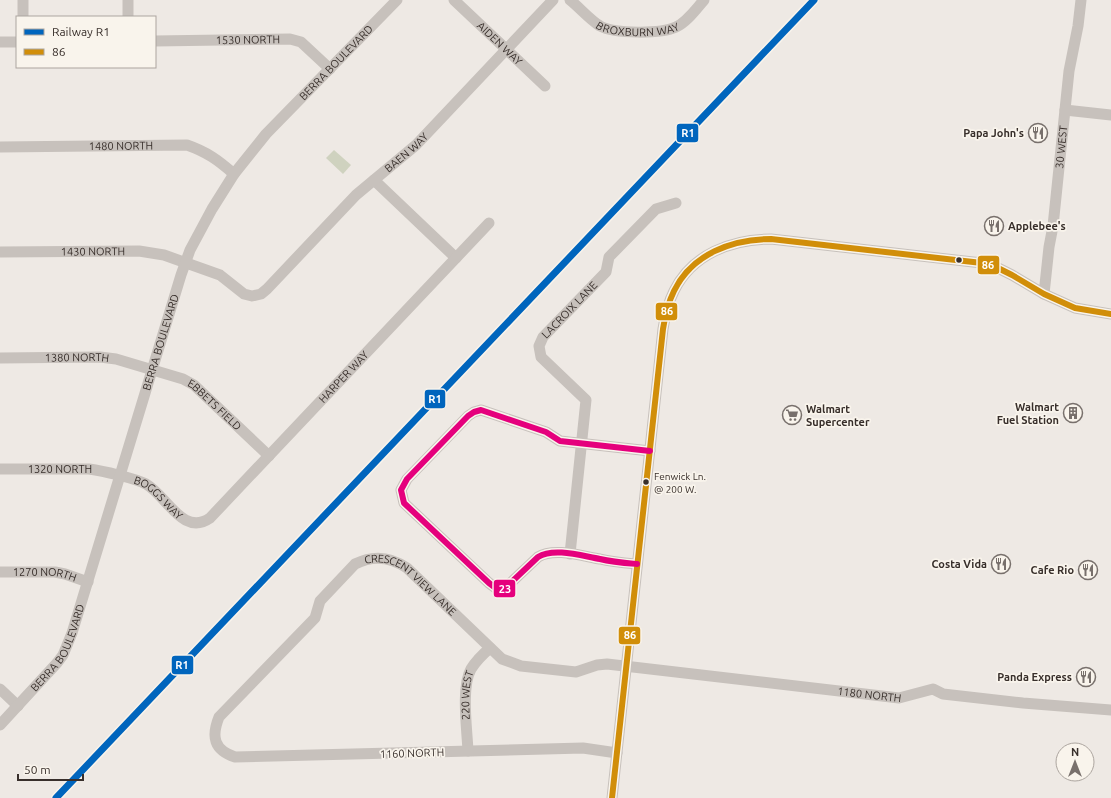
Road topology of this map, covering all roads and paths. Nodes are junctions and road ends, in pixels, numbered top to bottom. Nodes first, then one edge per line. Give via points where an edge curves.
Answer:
1 (23, 0) edge
2 (128, 0) edge
3 (397, 0) edge
4 (454, 0) edge
5 (553, 0) edge
6 (570, 0) edge
7 (704, 0) edge
8 (1081, 0) edge
9 (23, 16) edge
10 (128, 16) edge
11 (156, 41) edge
12 (0, 42) edge
13 (16, 42) edge
14 (506, 49) junction
15 (330, 69) junction
16 (545, 86) dead end
17 (1065, 110) junction
18 (1111, 115) edge
19 (0, 147) edge
20 (234, 174) junction
21 (374, 180) junction
22 (676, 203) dead end
23 (489, 223) dead end
24 (0, 252) edge
25 (456, 258) junction
26 (185, 263) junction
27 (1044, 294) junction
28 (252, 296) joint
29 (1111, 314) edge
30 (0, 358) edge
31 (152, 369) junction
32 (582, 444) junction
33 (650, 451) junction
34 (269, 456) junction
35 (0, 469) edge
36 (120, 476) junction
37 (194, 524) joint
38 (570, 554) junction
39 (638, 564) junction
40 (0, 572) edge
41 (88, 582) junction
42 (490, 648) junction
43 (626, 667) junction
44 (0, 689) edge
45 (18, 706) junction
46 (1111, 710) edge
47 (0, 726) edge
48 (215, 739) joint
49 (468, 751) junction
50 (617, 753) junction
51 (612, 798) edge

1 - 9 street
2 - 10 street
3 - 15 street, BERRA BOULEVARD
4 - 14 street, AIDEN WAY
5 - 14 street, BAEN WAY
6 - 7 street, BROXBURN WAY via 601,26 618,32 670,30 684,22
8 - 17 street, 30 WEST
11 - 15 street, 1530 NORTH via 290,39 301,42
12 - 13 street
14 - 16 street, AIDEN WAY
14 - 21 street, BAEN WAY via 416,145
15 - 20 street, BERRA BOULEVARD via 266,134
17 - 18 street
17 - 27 street, 30 WEST
19 - 20 street, 1480 NORTH via 187,145 204,151
20 - 26 street, BERRA BOULEVARD via 212,209
21 - 25 street
21 - 28 street, BAEN WAY via 356,195 267,289
22 - 32 street, LACROIX LANE via 656,209 619,246 609,257 606,272 543,337 539,346 541,357 586,400
23 - 25 street, HARPER WAY
24 - 26 street, 1430 NORTH via 139,251 164,255
25 - 34 street, HARPER WAY
26 - 28 street, 1430 NORTH via 220,276 238,291
26 - 31 street, BERRA BOULEVARD
27 - 29 street via 1075,308
27 - 33 street via 998,268 974,262 771,239 738,242 717,250 701,259 687,272 674,290 667,310 662,329
30 - 31 street, 1380 NORTH via 100,357
31 - 34 street, EBBETS FIELD via 194,385
31 - 36 street, BERRA BOULEVARD
32 - 33 street
32 - 38 street, LACROIX LANE
32 - 38 street via 560,441 546,432 481,410 468,416 407,479 401,490 404,503 501,592 544,553
33 - 39 street
34 - 37 street, HARPER WAY via 210,518 203,523
35 - 36 street, 1320 NORTH via 89,469
36 - 37 street, BOGGS WAY via 148,486 187,522
36 - 41 street, BERRA BOULEVARD
38 - 39 street
39 - 43 street
40 - 41 street, 1270 NORTH via 55,572
41 - 45 street, BERRA BOULEVARD via 63,655
42 - 43 street, CRESCENT VIEW LANE via 502,659 521,666 576,672 607,664
42 - 48 street, CRESCENT VIEW LANE via 402,564 383,558 362,561 355,564 320,601 315,618 219,717 215,727
42 - 49 street, 220 WEST via 475,663 467,679
43 - 46 street, 1180 NORTH via 899,698 933,689 943,694
43 - 50 street
44 - 45 street
45 - 47 street, BERRA BOULEVARD
48 - 49 street, 1160 NORTH via 226,754 236,758
49 - 50 street, 1160 NORTH via 583,748
50 - 51 street

